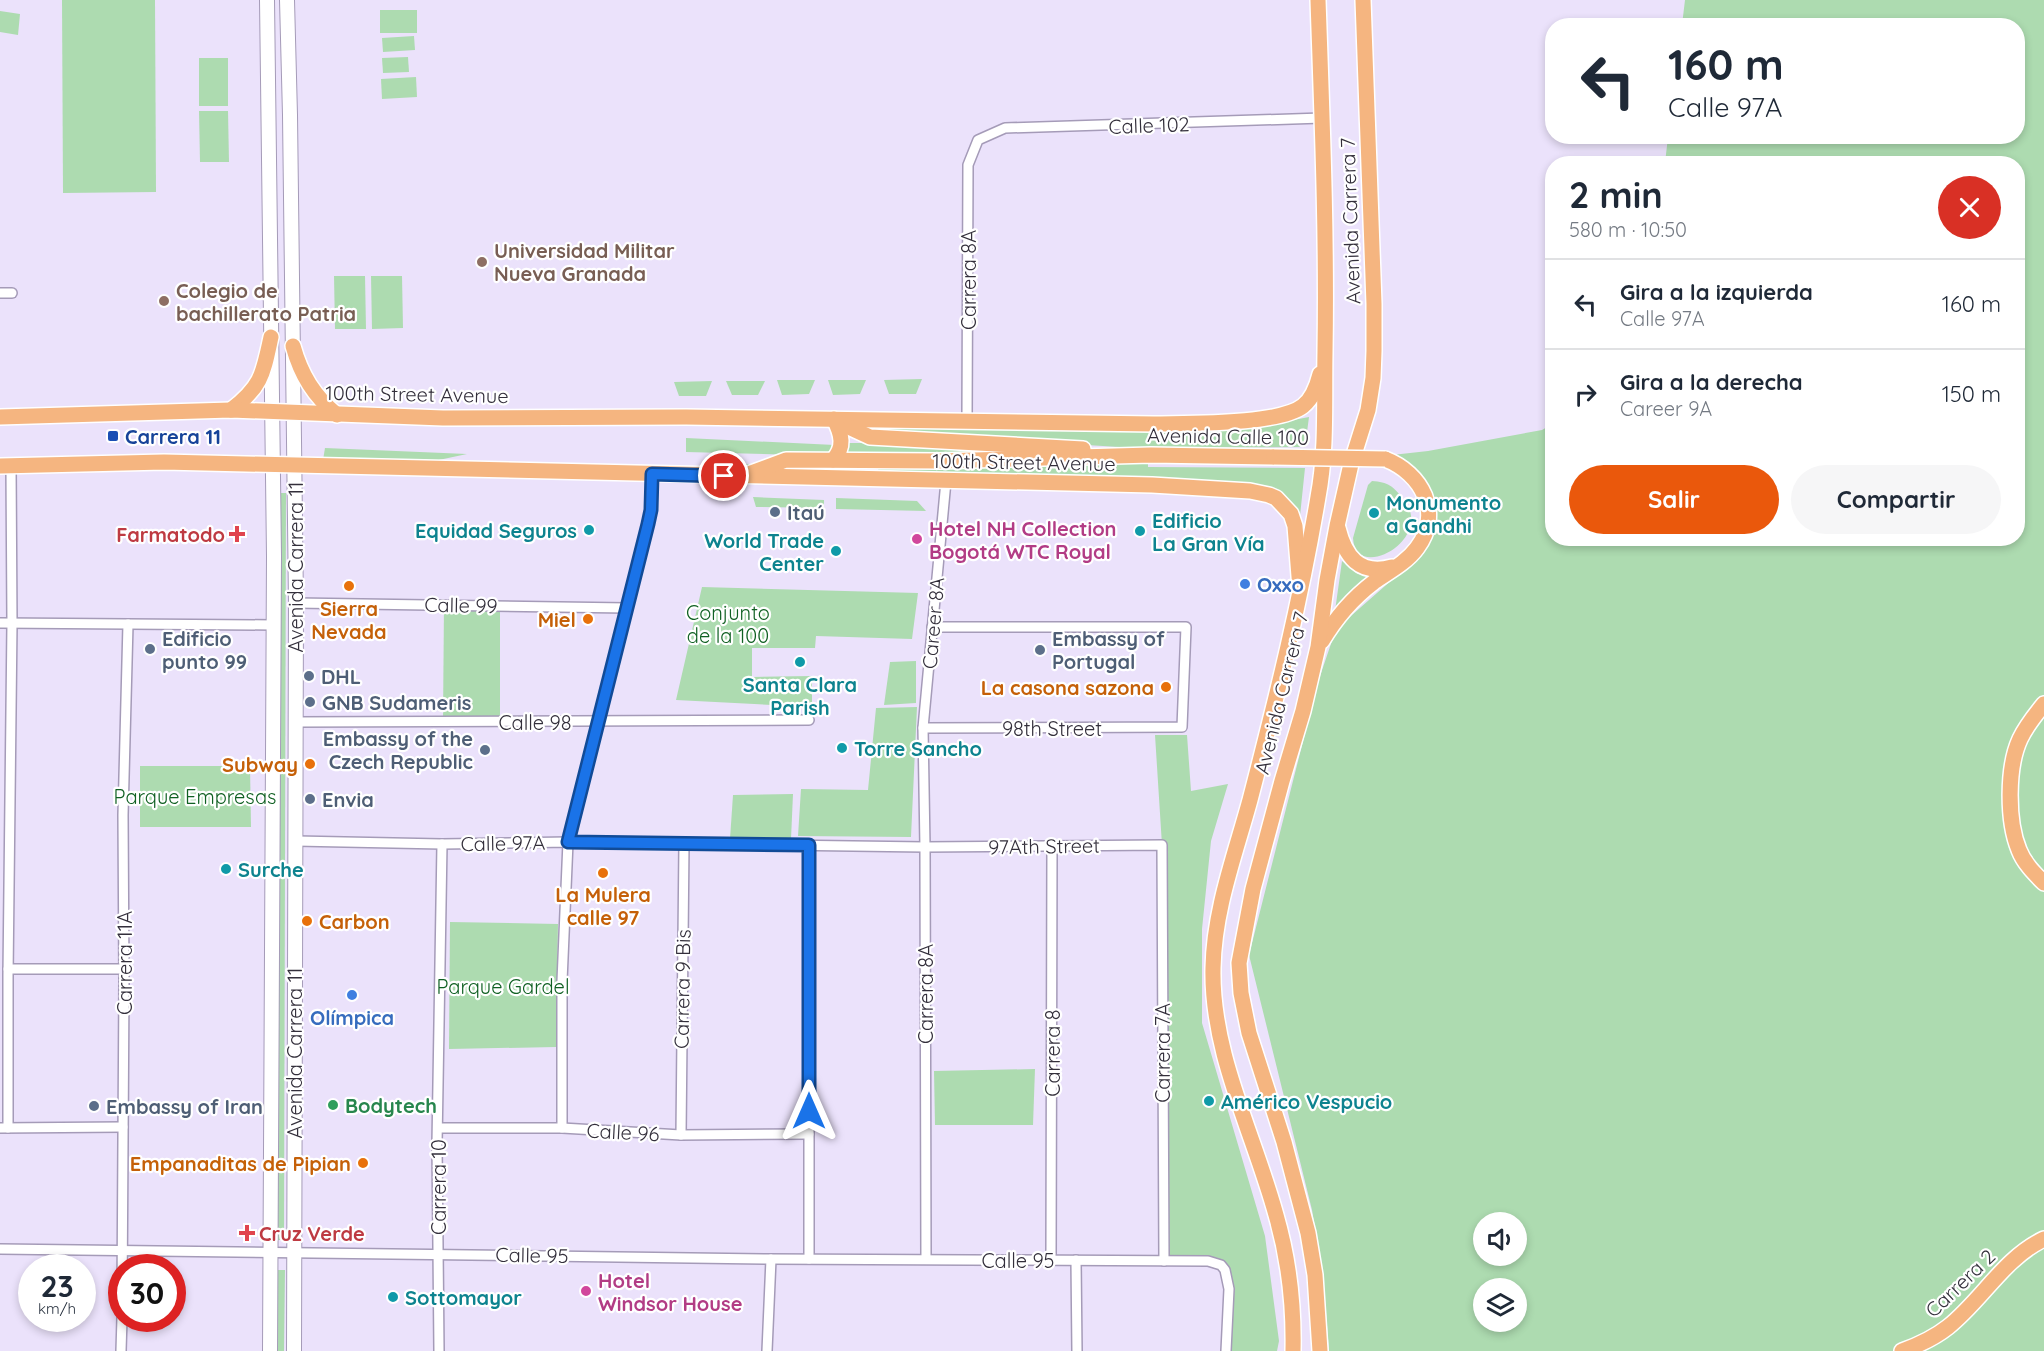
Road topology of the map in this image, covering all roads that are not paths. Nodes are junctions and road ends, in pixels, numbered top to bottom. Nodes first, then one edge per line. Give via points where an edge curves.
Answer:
1 (267, 0) edge
2 (287, 0) edge
3 (1318, 0) edge
4 (1364, 0) edge
5 (1322, 118) junction
6 (978, 140) joint
7 (0, 293) edge
8 (12, 294) dead end
9 (271, 337) junction
10 (293, 346) junction
11 (1325, 359) junction
12 (231, 410) junction
13 (272, 411) junction
14 (294, 412) junction
15 (337, 415) junction
16 (0, 417) edge
17 (834, 419) junction
18 (968, 422) junction
19 (1151, 455) junction
20 (833, 460) junction
21 (869, 460) junction
22 (273, 465) junction
23 (5, 466) edge
24 (294, 466) junction
25 (652, 474) junction
26 (743, 476) junction
27 (842, 479) junction
28 (946, 481) junction
29 (1337, 526) junction
30 (1403, 562) junction
31 (1300, 589) junction
32 (296, 603) junction
33 (627, 608) junction
34 (0, 623) edge
35 (12, 623) junction
36 (128, 624) junction
37 (273, 625) junction
38 (932, 627) junction
39 (1318, 646) junction
40 (2044, 704) edge
41 (810, 720) dead end
42 (296, 722) junction
43 (599, 722) junction
44 (923, 728) junction
45 (0, 776) edge
46 (11, 776) junction
47 (296, 841) junction
48 (568, 842) junction
49 (684, 843) junction
50 (442, 844) junction
51 (809, 845) junction
52 (1162, 845) joint
53 (1052, 846) junction
54 (925, 847) junction
55 (2044, 883) edge
56 (8, 969) junction
57 (124, 969) junction
58 (123, 1127) junction
59 (4, 1128) edge
60 (438, 1128) junction
61 (561, 1128) junction
62 (809, 1134) junction
63 (681, 1135) junction
64 (2044, 1239) edge
65 (0, 1249) edge
66 (121, 1250) junction
67 (271, 1251) junction
68 (294, 1251) junction
69 (439, 1253) junction
70 (121, 1254) edge
71 (771, 1259) junction
72 (809, 1259) junction
73 (926, 1259) junction
74 (1051, 1260) junction
75 (1076, 1260) junction
76 (1164, 1261) junction
77 (122, 1332) edge
78 (121, 1351) edge
79 (270, 1351) edge
80 (294, 1351) edge
81 (439, 1351) edge
82 (767, 1351) edge
83 (1077, 1351) edge
84 (1226, 1351) edge
85 (1293, 1351) edge
86 (1320, 1351) edge
87 (1902, 1351) edge

1 - 9 main road, Avenida Carrera 11
2 - 10 main road, Avenida Carrera 11
3 - 5 main road, Avenida Carrera 7
4 - 29 main road, Avenida Carrera 7 via 1373,378
5 - 6 street, Calle 102 via 1005,128
5 - 11 main road, Avenida Carrera 7
6 - 18 street, Carrera 8A via 968,165
7 - 8 street
9 - 12 main road via 258,384
9 - 13 main road, Avenida Carrera 11
10 - 14 main road, Avenida Carrera 11
10 - 15 main road via 304,377
11 - 18 main road, 100th Street Avenue via 1306,403 1270,418 1154,424
11 - 31 main road, Avenida Carrera 7 via 1324,454
12 - 13 main road, 100th Street Avenue
12 - 16 main road, 100th Street Avenue
13 - 14 main road, 100th Street Avenue
13 - 22 main road, Avenida Carrera 11
14 - 15 main road, 100th Street Avenue
14 - 24 main road, Avenida Carrera 11
15 - 17 main road, 100th Street Avenue
17 - 18 main road, 100th Street Avenue
17 - 19 main road, 100th Street Avenue via 870,437
17 - 20 main road via 842,447
19 - 21 main road, Avenida Calle 100
19 - 30 main road, Avenida Calle 100, bridge via 1385,459 1413,476 1427,505 1424,537
20 - 21 main road, 100th Street Avenue
20 - 26 main road, 100th Street Avenue via 786,460
21 - 27 main road
22 - 23 main road, 100th Street Avenue via 154,462
22 - 24 main road, 100th Street Avenue
22 - 37 main road, Avenida Carrera 11
23 - 35 street
24 - 25 main road, 100th Street Avenue
24 - 32 main road, Avenida Carrera 11
25 - 26 main road, 100th Street Avenue
25 - 33 street via 650,517
26 - 27 main road, 100th Street Avenue
27 - 28 main road, 100th Street Avenue
28 - 31 main road, 100th Street Avenue via 1152,485 1269,495 1293,519
28 - 38 street, Career 8A
29 - 30 main road via 1344,550 1357,564 1384,569
29 - 39 main road, Avenida Carrera 7
30 - 39 main road, Avenida Calle 100 via 1358,596
31 - 85 main road, Avenida Carrera 7 via 1289,647 1225,888 1213,964 1223,1046 1282,1240 1292,1295
32 - 33 street, Calle 99
32 - 42 main road, Avenida Carrera 11
33 - 43 street
34 - 35 street
35 - 36 street
35 - 46 street
36 - 37 street
36 - 57 street, Carrera 11A
37 - 67 main road, Avenida Carrera 11
38 - 44 street, Career 8A
38 - 44 street, 98th Street via 1186,627 1182,727
39 - 86 main road, Avenida Carrera 7 via 1253,889 1239,976 1249,1033 1308,1233
40 - 55 main road via 2028,725 2015,753 2011,802 2019,850
41 - 43 street, Calle 98
42 - 43 street, Calle 98
42 - 47 main road, Avenida Carrera 11
43 - 48 street
44 - 54 street, Carrera 8A
45 - 46 street
46 - 56 street
47 - 50 street, Calle 97A
47 - 68 main road, Avenida Carrera 11
48 - 49 street, Calle 97A
48 - 50 street, Calle 97A
48 - 61 street
49 - 51 street, Calle 97A
49 - 63 street, Carrera 9 Bis
50 - 60 street, Carrera 10
51 - 54 street, Calle 97A
51 - 62 street
52 - 53 street, 97Ath Street
52 - 76 street, Carrera 7A
53 - 54 street, 97Ath Street
53 - 74 street, Carrera 8
54 - 73 street, Carrera 8A
56 - 57 street
56 - 59 street
57 - 58 street, Carrera 11A
58 - 59 street
58 - 66 street, Carrera 11A
60 - 61 street, Calle 96
60 - 69 street, Carrera 10
61 - 63 street, Calle 96
62 - 63 street, Calle 96
62 - 72 street
64 - 87 main road, Carrera 2 via 2022,1252 1948,1328
65 - 66 street, Calle 95
66 - 67 street, Calle 95
66 - 70 street, Carrera 11A
67 - 68 street, Calle 95
67 - 79 main road, Avenida Carrera 11
68 - 69 street, Calle 95
68 - 80 main road, Avenida Carrera 11
69 - 71 street, Calle 95
69 - 81 street, Carrera 10
71 - 72 street, Calle 95
71 - 82 street
72 - 73 street, Calle 95
73 - 74 street, Calle 95
74 - 75 street, Calle 95
75 - 76 street, Calle 95
75 - 83 street
76 - 84 street, Calle 95 via 1208,1261 1221,1265 1228,1279
77 - 78 street

